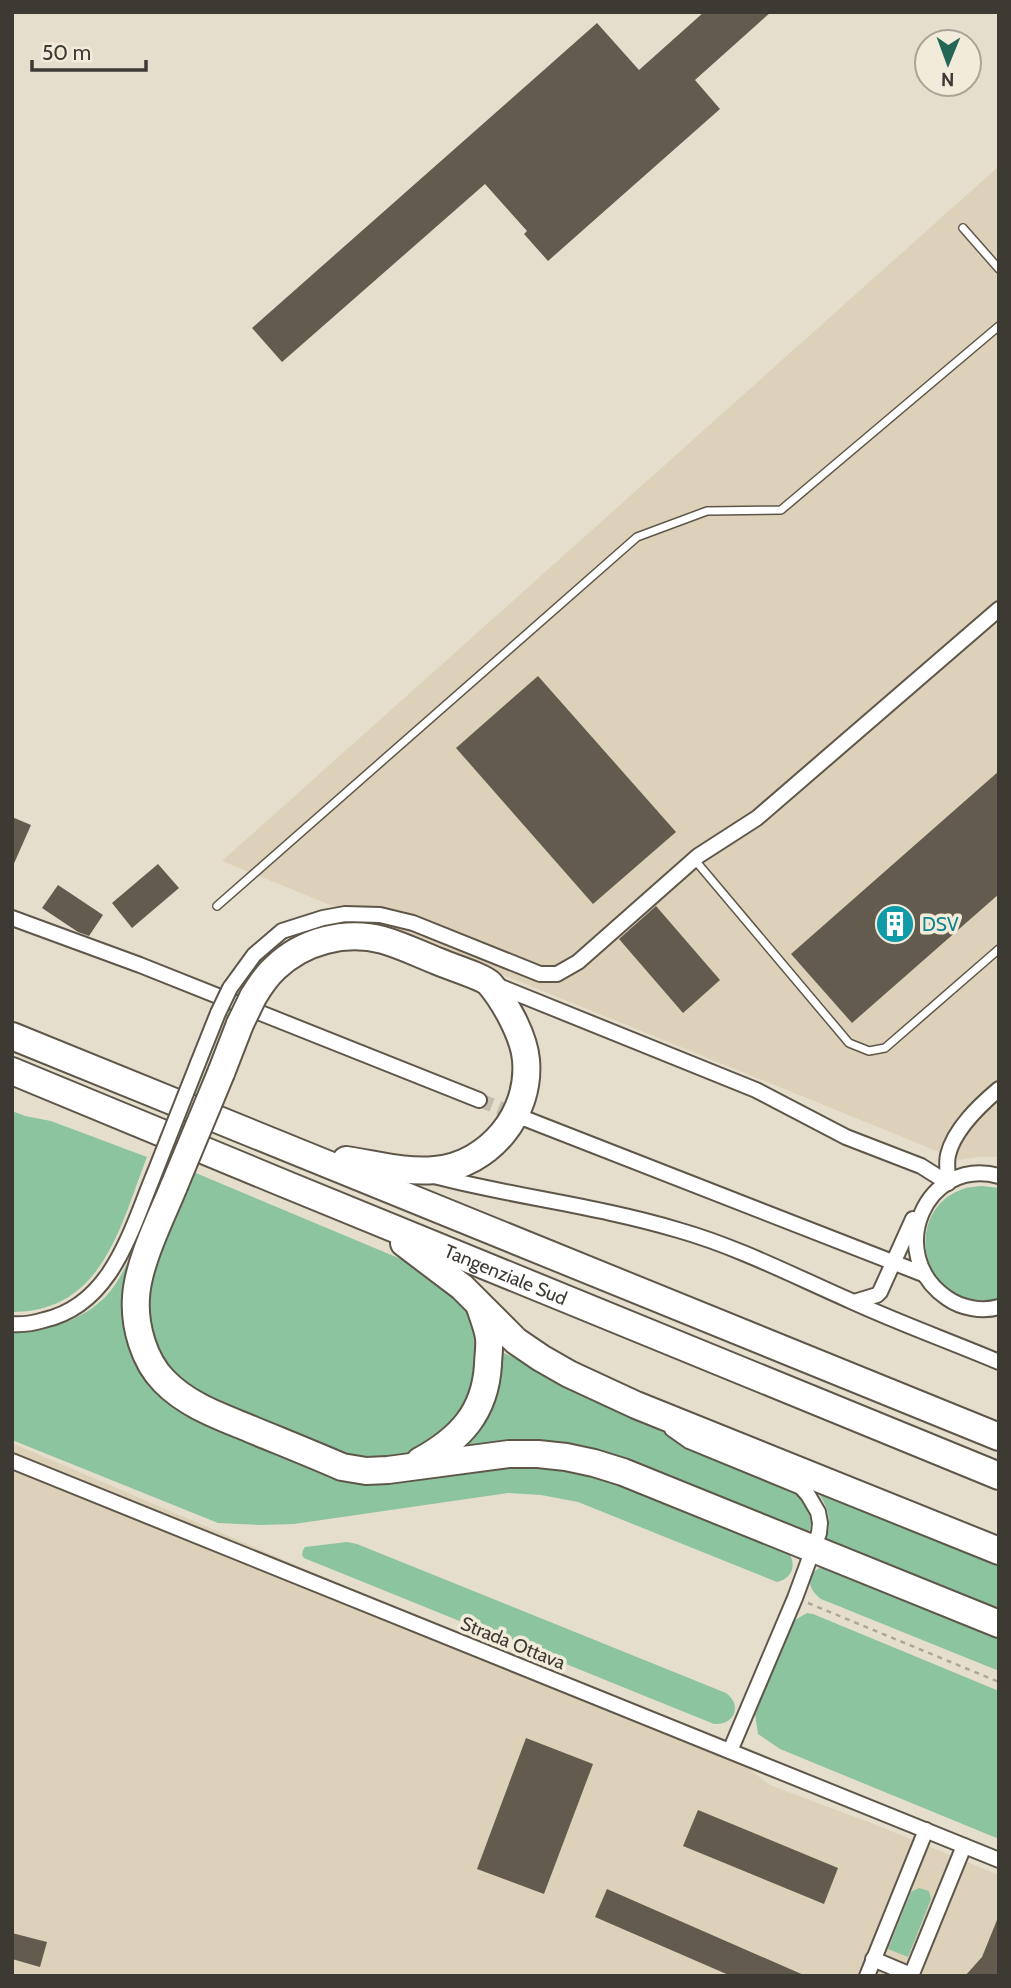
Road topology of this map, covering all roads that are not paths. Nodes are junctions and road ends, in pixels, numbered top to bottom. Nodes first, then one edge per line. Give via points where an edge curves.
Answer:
1 (963, 228) dead end
2 (999, 269) edge
3 (999, 326) edge
4 (999, 609) edge
5 (694, 859) junction
6 (217, 906) dead end
7 (12, 918) edge
8 (999, 949) edge
9 (488, 981) junction
10 (241, 993) junction
11 (12, 1036) edge
12 (12, 1071) edge
13 (999, 1089) edge
14 (479, 1100) tunnel mouth
15 (526, 1119) tunnel mouth
16 (305, 1154) junction
17 (411, 1171) junction
18 (999, 1175) edge
19 (942, 1179) junction
20 (164, 1182) junction
21 (934, 1194) junction
22 (375, 1220) junction
23 (911, 1222) junction
24 (894, 1261) junction
25 (923, 1274) junction
26 (854, 1302) junction
27 (480, 1307) junction
28 (999, 1307) edge
29 (12, 1324) edge
30 (999, 1362) edge
31 (636, 1405) junction
32 (999, 1437) edge
33 (12, 1461) edge
34 (412, 1466) junction
35 (999, 1476) edge
36 (812, 1548) junction
37 (999, 1550) edge
38 (999, 1624) edge
39 (730, 1751) junction
40 (926, 1830) junction
41 (964, 1846) junction
42 (999, 1860) edge
43 (873, 1959) junction
44 (911, 1975) edge
45 (867, 1976) edge

1 - 2 lane
3 - 6 lane via 782,510 707,511 637,537
4 - 5 street via 757,818
5 - 8 lane via 849,1042 869,1052 885,1048
5 - 10 street via 578,962 557,974 540,974 413,923 380,915 345,914 282,931 254,955
7 - 14 street
9 - 10 highway via 384,940 344,936 292,955
9 - 17 highway via 523,1040 525,1080 517,1112 482,1153 459,1165
9 - 19 street via 756,1090 846,1137
10 - 20 highway, bridge
11 - 16 highway, Tangenziale Sud
12 - 22 highway, Tangenziale Sud
13 - 19 street via 967,1120 948,1155
15 - 24 street
16 - 17 highway
16 - 32 highway, Tangenziale Sud
17 - 26 street via 681,1230
18 - 19 street
19 - 21 street
19 - 23 street
20 - 29 street via 106,1280 92,1295 52,1318
20 - 34 highway via 135,1297 139,1335 163,1381 195,1405 342,1466 366,1471
21 - 23 street
21 - 25 street via 920,1214 915,1238
22 - 27 highway via 462,1287
22 - 35 highway, Tangenziale Sud
23 - 24 street
24 - 25 street
24 - 26 street via 880,1292
25 - 28 street via 953,1302 973,1308
26 - 30 street
27 - 31 highway via 541,1358
27 - 34 highway via 489,1339 482,1397 463,1431
31 - 36 street via 689,1441 801,1488 814,1504 820,1523
31 - 37 highway
33 - 39 street, Strada Ottava
34 - 36 highway via 509,1454 566,1457 623,1472
36 - 38 highway
36 - 39 street
39 - 40 street, Strada Ottava
40 - 41 street, Strada Ottava
40 - 43 street
41 - 42 street, Strada Ottava
41 - 44 street
43 - 44 street
43 - 45 street

